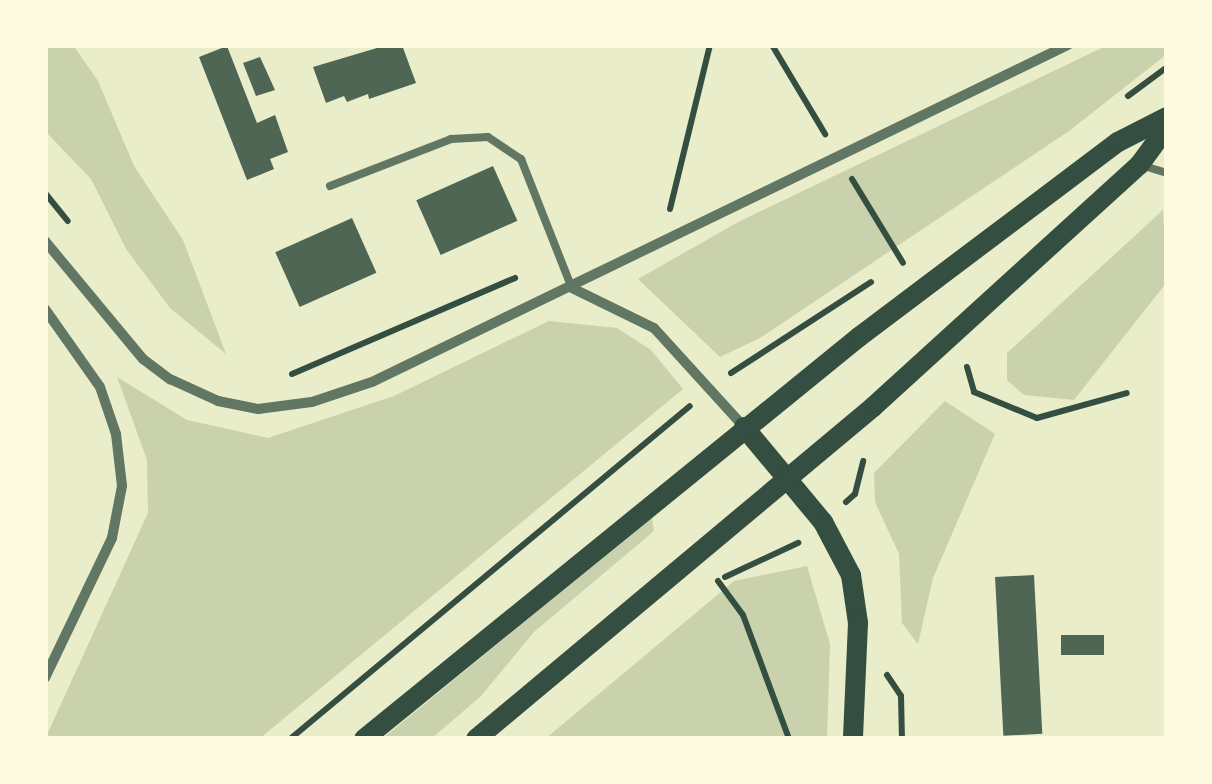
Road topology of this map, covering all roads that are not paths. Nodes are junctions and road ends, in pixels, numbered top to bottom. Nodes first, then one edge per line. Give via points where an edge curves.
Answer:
1 (1068, 45) edge
2 (1167, 117) edge
3 (1167, 126) edge
4 (1140, 164) junction
5 (1167, 174) edge
6 (330, 186) dead end
7 (45, 241) edge
8 (571, 288) junction
9 (45, 309) edge
10 (744, 427) junction
11 (788, 479) junction
12 (45, 678) edge
13 (855, 738) edge
14 (364, 739) edge
15 (476, 739) edge

1 - 8 street
2 - 10 main road via 1118,142
3 - 4 main road
4 - 5 lane
4 - 11 main road
6 - 8 lane via 451,139 488,137 521,159
7 - 8 street via 143,359 218,401 258,409 312,402 372,382
8 - 10 street via 602,297 654,328
9 - 12 street via 100,386 116,434 122,486 112,538
10 - 11 main road
10 - 14 main road
11 - 13 main road via 823,522 851,575 858,622
11 - 15 main road

